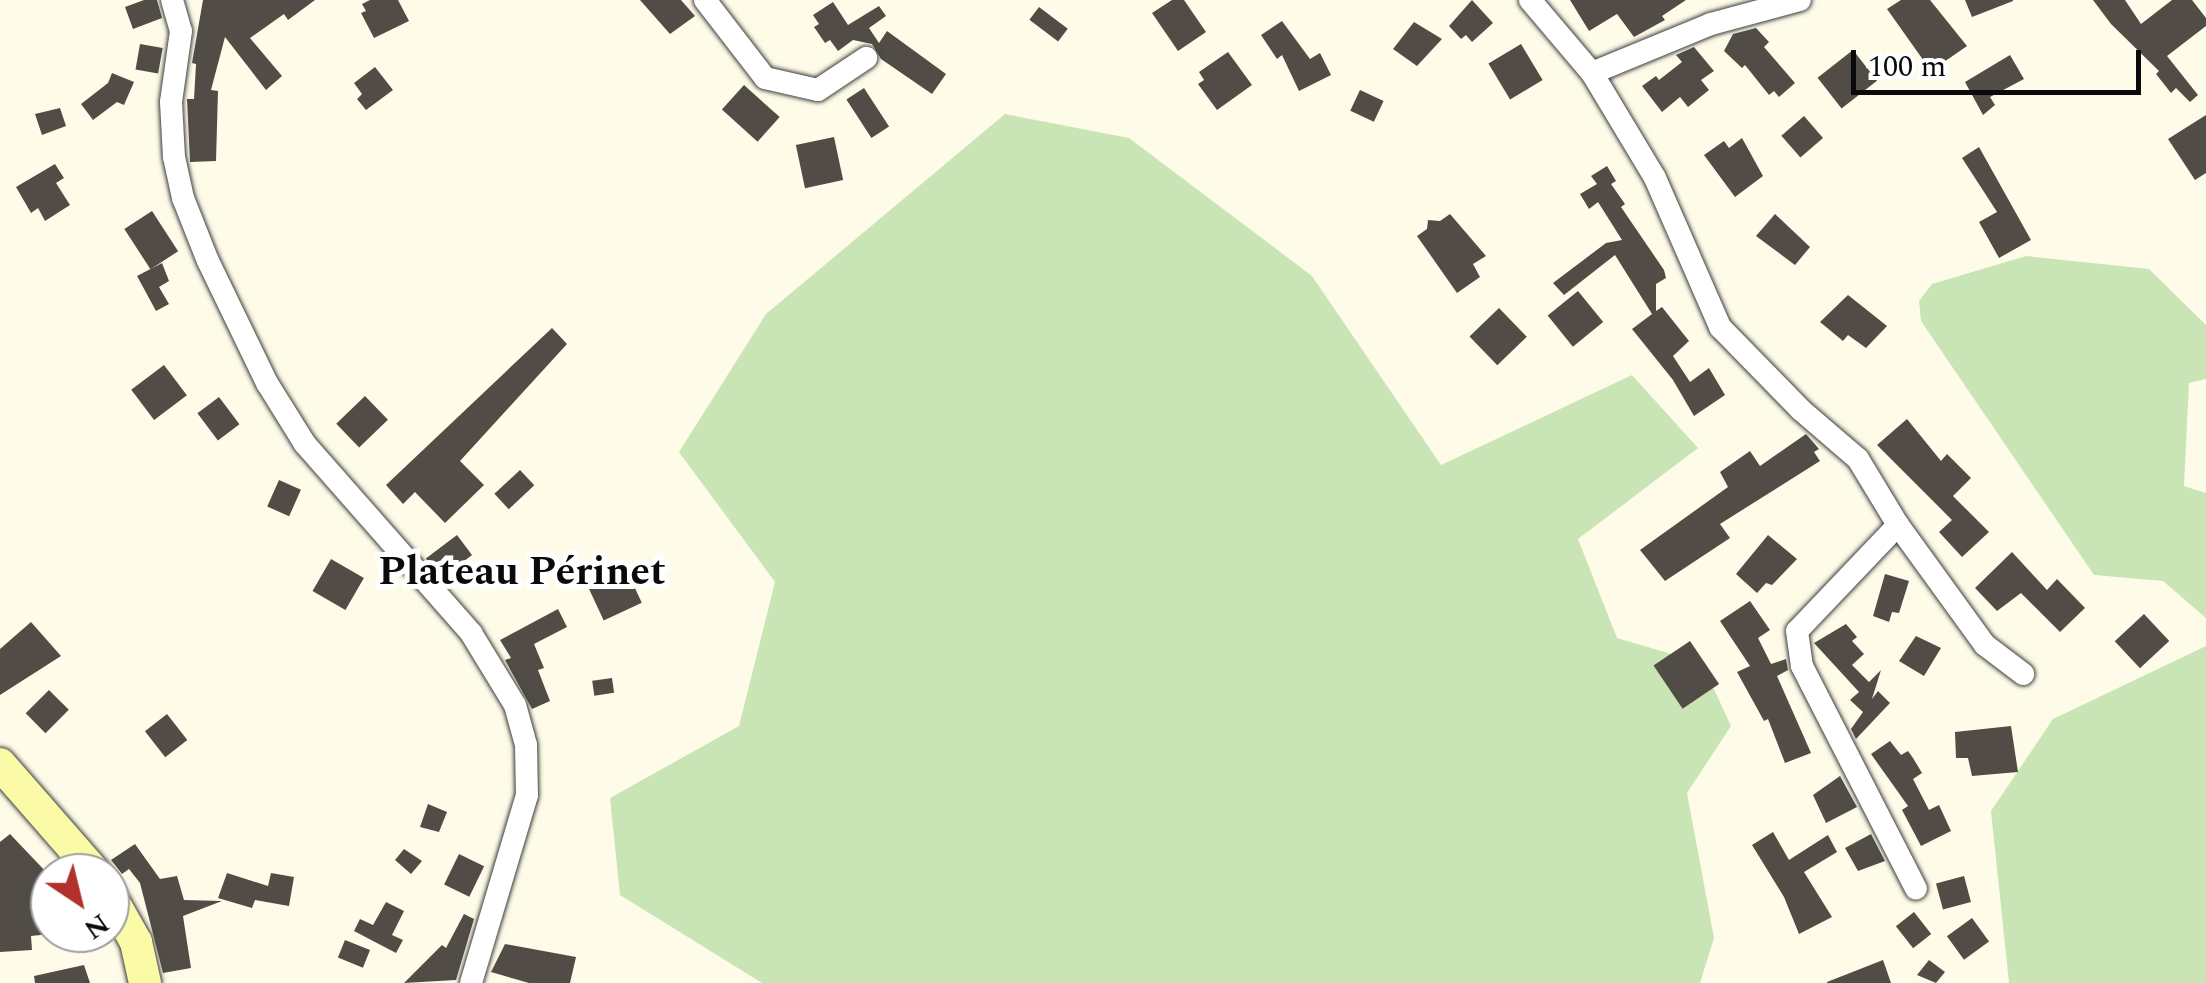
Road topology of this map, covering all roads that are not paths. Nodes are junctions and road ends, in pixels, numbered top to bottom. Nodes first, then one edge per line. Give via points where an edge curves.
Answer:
1 (172, 0) edge
2 (705, 0) edge
3 (1530, 0) edge
4 (1800, 0) edge
5 (866, 58) dead end
6 (1592, 73) junction
7 (1898, 525) junction
8 (2023, 674) dead end
9 (0, 764) edge
10 (78, 853) edge
11 (1916, 889) dead end
12 (130, 931) edge
13 (144, 983) edge
14 (471, 983) edge

1 - 14 street via 180,31 171,102 174,157 183,198 267,383 305,444 471,633 514,705 526,745 527,795
2 - 5 street via 765,78 811,91
3 - 6 street
4 - 6 street via 1711,24
6 - 7 street via 1656,178 1720,327 1858,459
7 - 8 street via 1985,645
7 - 11 street via 1797,631 1802,666
9 - 10 main road
12 - 13 main road

